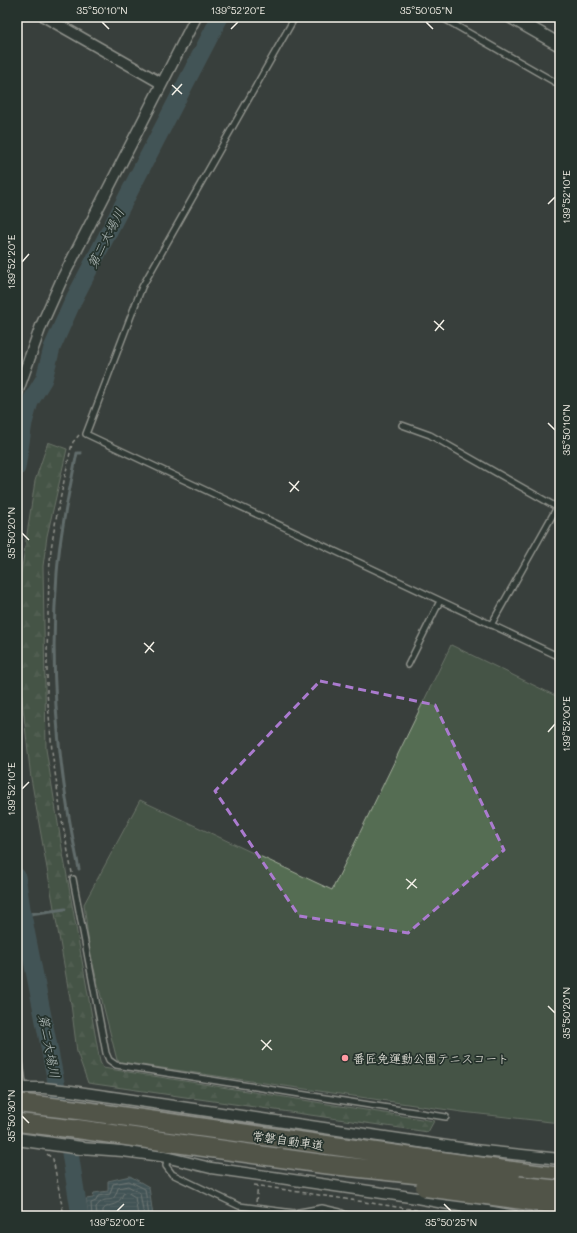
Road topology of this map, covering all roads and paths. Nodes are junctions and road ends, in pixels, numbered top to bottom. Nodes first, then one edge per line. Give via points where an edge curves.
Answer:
1 (45, 17) edge
2 (196, 17) edge
3 (295, 17) edge
4 (441, 17) edge
5 (511, 17) edge
6 (560, 45) edge
7 (161, 83) junction
8 (560, 85) edge
9 (17, 392) edge
10 (402, 425) dead end
11 (82, 431) dead end
12 (560, 502) edge
13 (559, 508) edge
14 (440, 600) junction
15 (491, 625) junction
16 (560, 657) edge
17 (408, 665) dead end
18 (73, 879) joint
19 (17, 1059) edge
20 (18, 1093) edge
21 (170, 1105) junction
22 (446, 1117) dead end
23 (17, 1122) edge
24 (17, 1139) edge
25 (434, 1144) junction
26 (81, 1148) joint
27 (164, 1156) junction
28 (54, 1159) dead end
29 (560, 1159) edge
30 (323, 1164) junction
31 (512, 1171) junction
32 (560, 1172) edge
33 (560, 1177) edge
34 (258, 1186) dead end
35 (560, 1190) edge
36 (417, 1198) junction
37 (256, 1203) dead end
38 (560, 1204) edge
39 (422, 1211) dead end
40 (64, 1216) edge
41 (348, 1216) edge
42 (420, 1216) edge
43 (514, 1216) edge

1 - 7 street
2 - 7 street
3 - 14 lane via 142,287 86,434
4 - 8 lane
5 - 6 street
7 - 9 street via 62,279 41,326
10 - 13 lane via 430,435
11 - 18 path via 73,442 51,549 47,655 52,751
12 - 13 lane
13 - 15 lane
14 - 15 lane
14 - 17 lane
15 - 16 lane
18 - 22 lane via 106,1053 116,1065
19 - 20 street
20 - 21 street via 44,1088
20 - 31 highway, 常磐自動車道, bridge via 93,1112
21 - 25 street
21 - 27 street
23 - 30 highway, 常磐自動車道, bridge
24 - 26 street
25 - 29 street via 533,1158
25 - 36 street
26 - 27 street
27 - 36 street via 211,1168
27 - 41 lane via 166,1166 172,1174 239,1206 294,1213 322,1208
28 - 40 path
30 - 35 highway, 常磐自動車道, bridge
30 - 38 highway, bridge via 402,1184
31 - 32 highway
31 - 33 highway, 常磐自動車道
34 - 37 path
36 - 43 street
39 - 42 path

